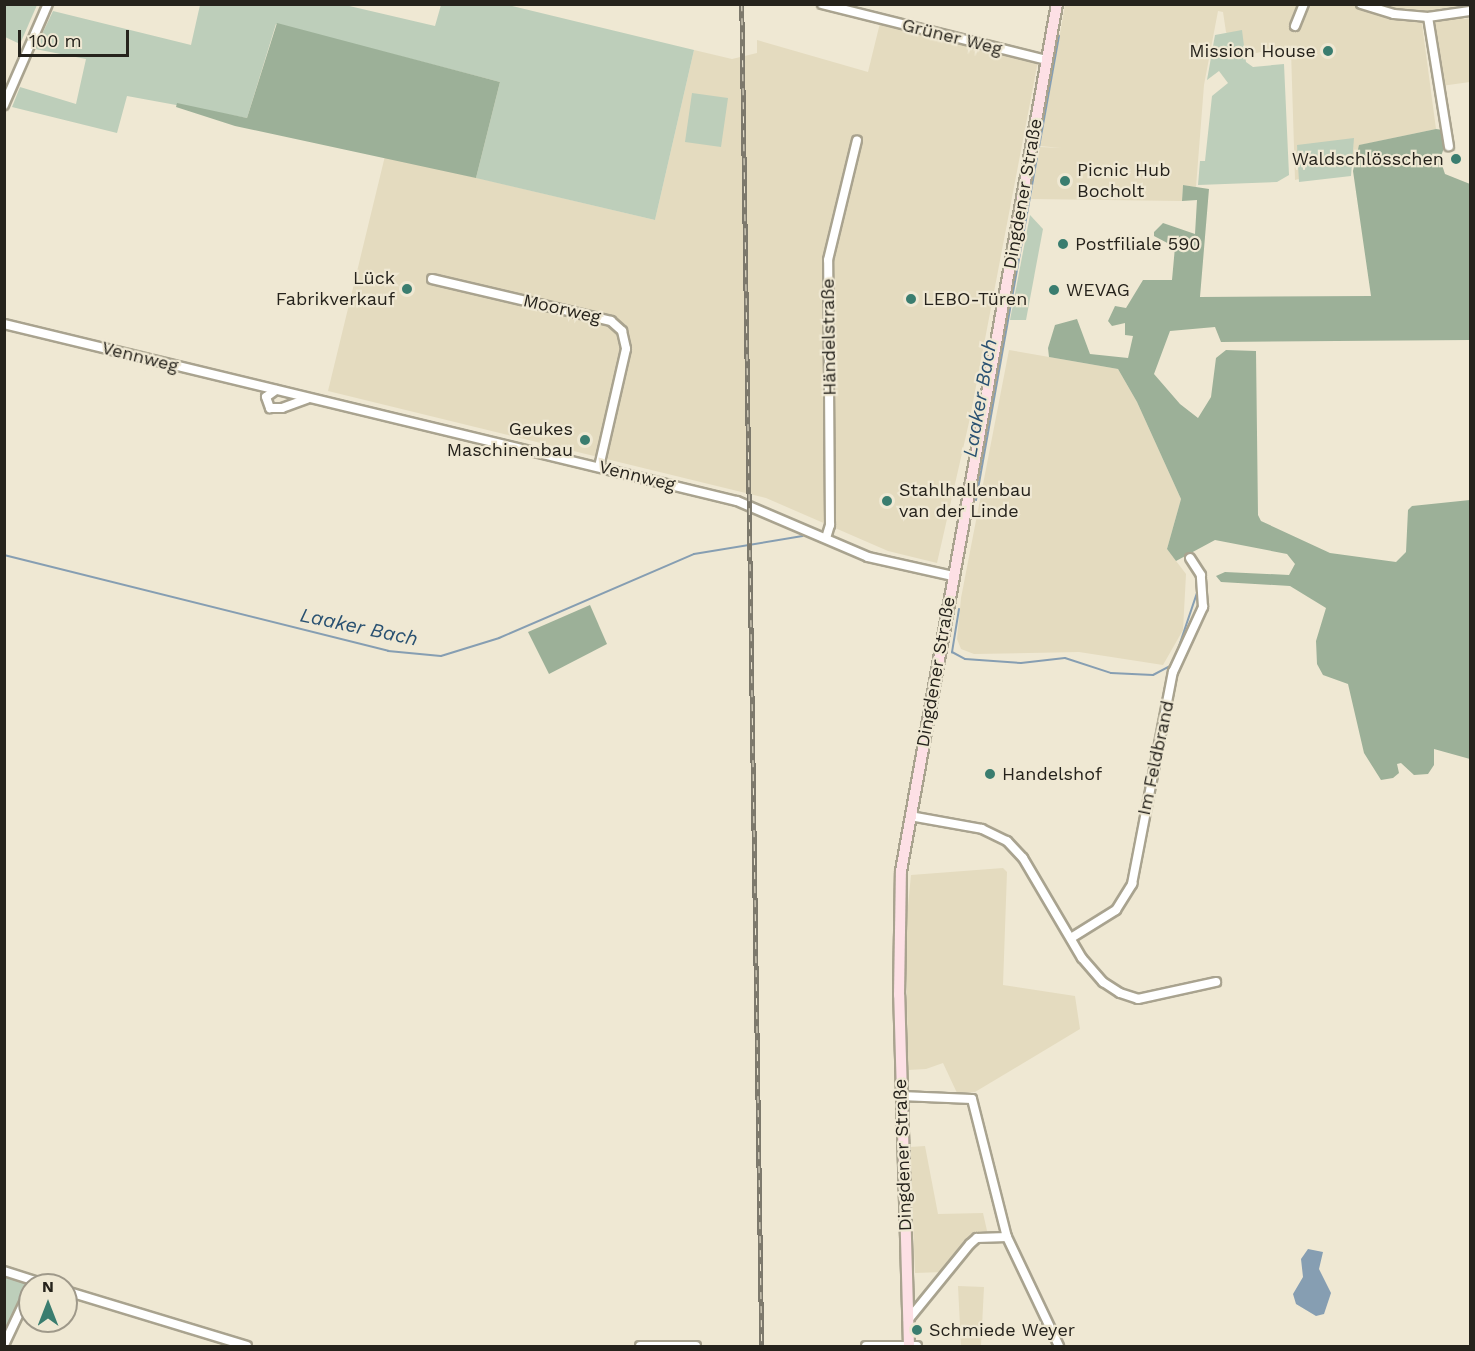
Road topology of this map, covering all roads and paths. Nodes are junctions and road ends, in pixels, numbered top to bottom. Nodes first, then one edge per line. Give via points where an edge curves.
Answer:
1 (48, 4) edge
2 (822, 4) edge
3 (1057, 4) edge
4 (1304, 4) edge
5 (1361, 4) edge
6 (837, 6) edge
7 (1470, 11) edge
8 (1428, 17) junction
9 (1295, 26) dead end
10 (1047, 60) junction
11 (4, 105) edge
12 (857, 140) dead end
13 (1449, 146) dead end
14 (432, 279) dead end
15 (4, 324) edge
16 (276, 390) junction
17 (313, 399) junction
18 (599, 467) junction
19 (826, 538) junction
20 (1190, 558) dead end
21 (953, 576) junction
22 (910, 816) junction
23 (1071, 938) junction
24 (1216, 982) dead end
25 (901, 1096) junction
26 (1007, 1237) junction
27 (4, 1271) edge
28 (18, 1277) edge
29 (78, 1295) edge
30 (18, 1315) edge
31 (908, 1320) junction
32 (4, 1345) edge
33 (912, 1346) edge
34 (247, 1347) edge
35 (640, 1347) edge
36 (696, 1347) edge
37 (866, 1347) edge
38 (1059, 1347) edge

1 - 11 street
2 - 6 street, Grüner Weg
3 - 10 main road, Dingdener Straße
4 - 9 street
5 - 8 street via 1394,14
6 - 10 street, Grüner Weg
7 - 8 street
8 - 13 street
10 - 21 main road, Dingdener Straße
12 - 19 street, Händelstraße via 828,260 830,525
14 - 18 street, Moorweg via 611,321 622,331 626,349
15 - 16 street, Vennweg
16 - 17 street, Vennweg
16 - 17 street, Vennweg via 266,402 276,410 297,400
17 - 18 street, Vennweg
18 - 19 street, Vennweg via 743,503
19 - 21 street, Vennweg via 885,562
20 - 23 street, Im Feldbrand via 1201,575 1203,607 1173,672 1132,884 1116,910
21 - 22 main road, Dingdener Straße
22 - 23 street via 982,829 1007,842 1023,858
22 - 25 main road, Dingdener Straße via 900,887
23 - 24 street via 1103,982 1138,999
25 - 26 street via 972,1099
25 - 31 main road, Dingdener Straße
26 - 31 street via 977,1238
26 - 38 street
27 - 28 street
29 - 34 street
30 - 32 street
31 - 33 main road, Dingdener Straße
33 - 37 street
35 - 36 street

